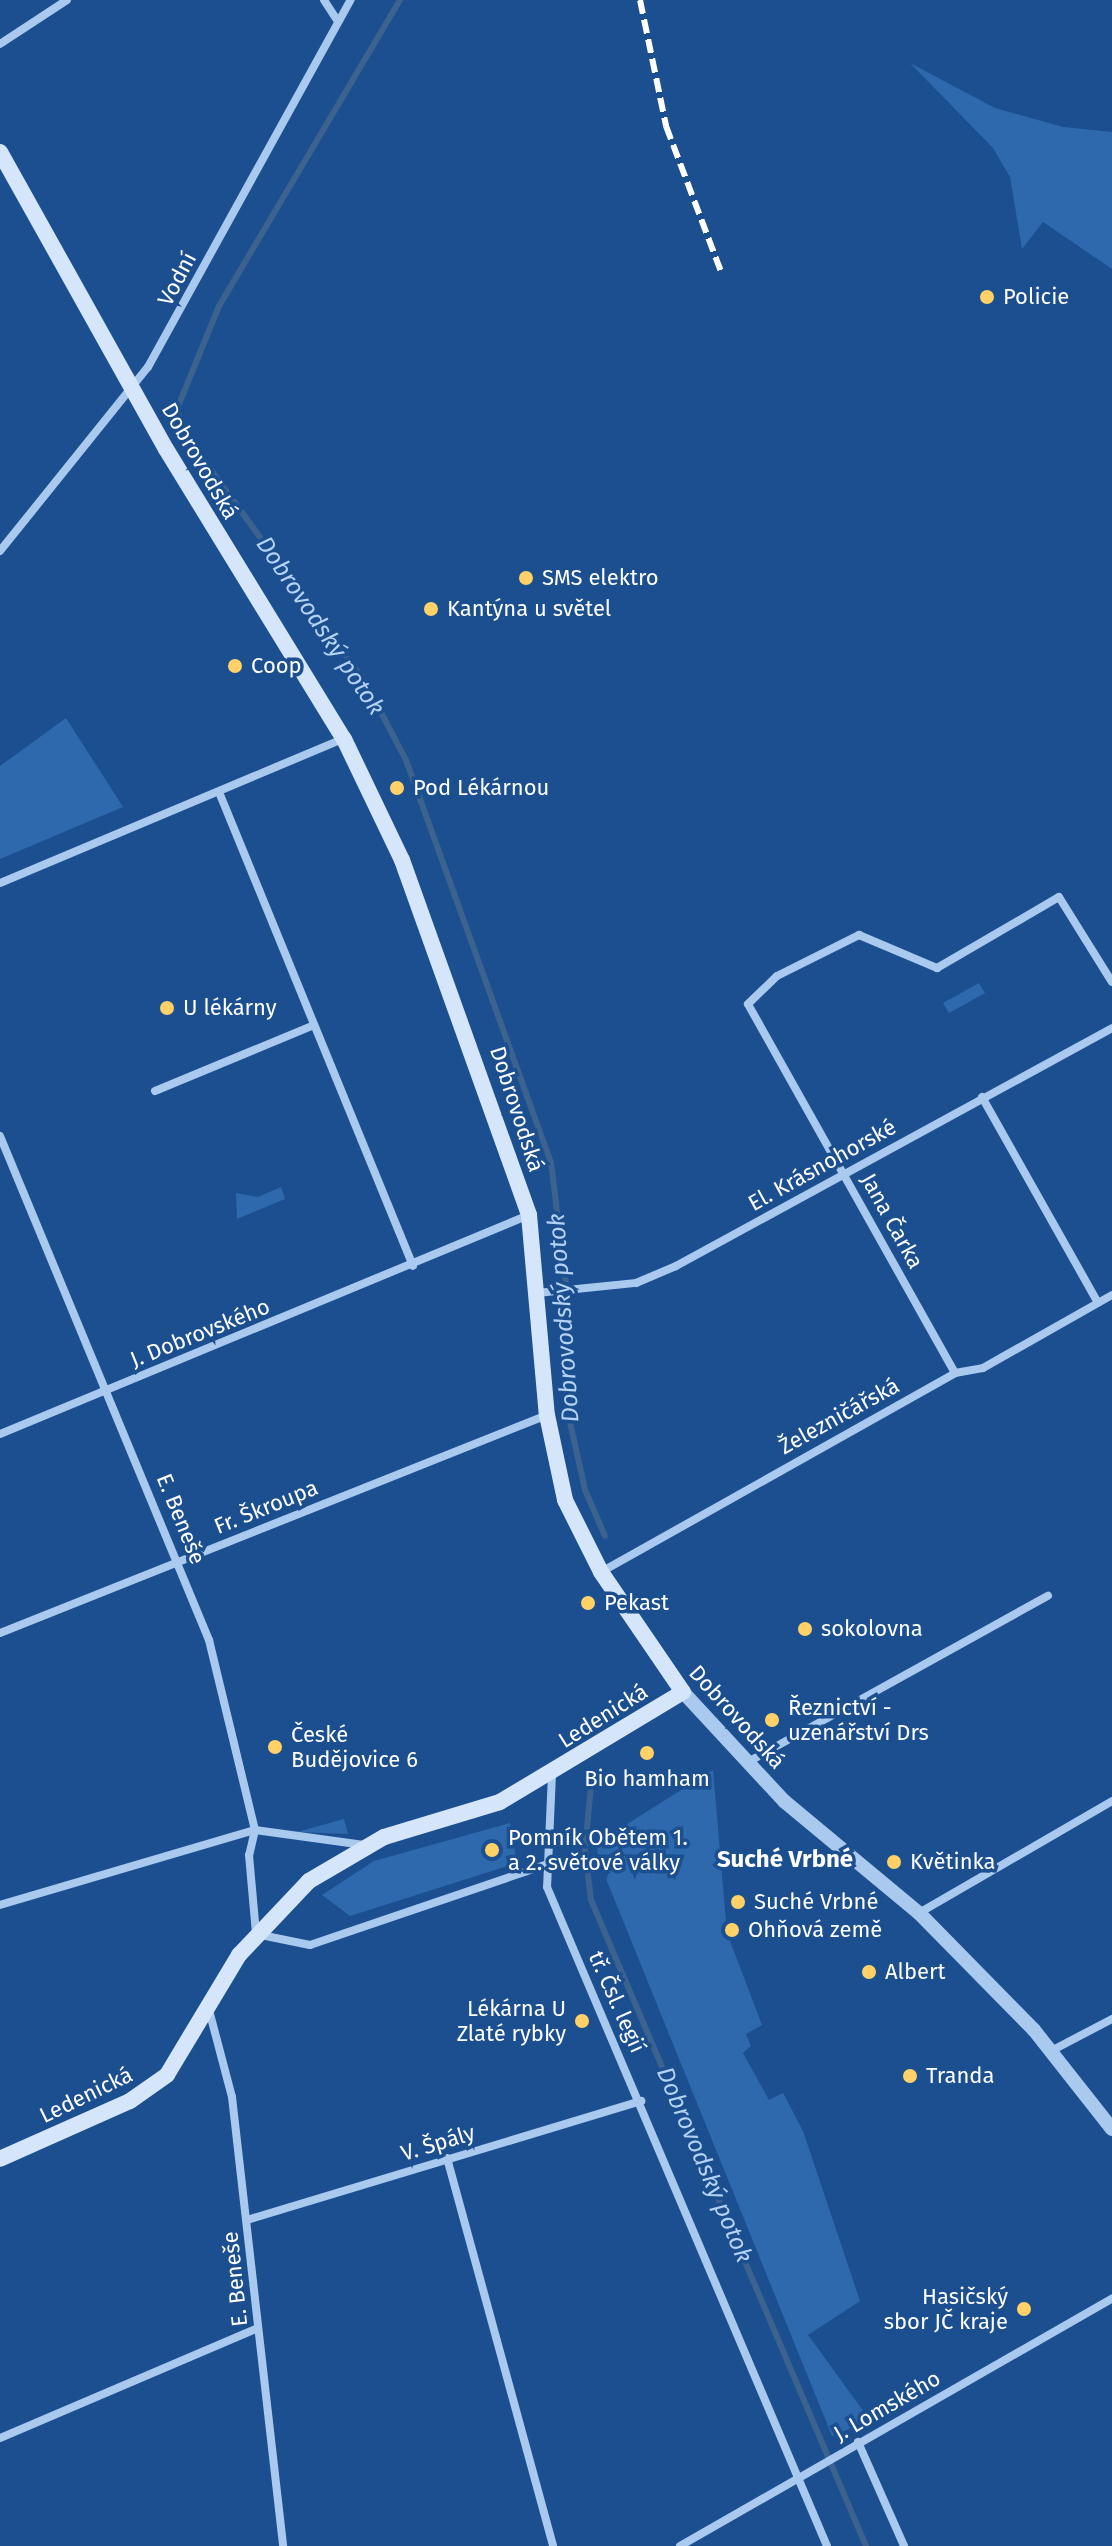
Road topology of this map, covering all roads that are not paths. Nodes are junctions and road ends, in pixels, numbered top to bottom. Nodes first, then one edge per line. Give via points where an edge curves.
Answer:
1 (67, 0) edge
2 (324, 0) edge
3 (351, 0) edge
4 (337, 20) junction
5 (0, 44) edge
6 (0, 152) edge
7 (133, 389) junction
8 (0, 551) edge
9 (344, 739) junction
10 (219, 792) junction
11 (0, 883) edge
12 (1112, 982) edge
13 (314, 1025) junction
14 (1112, 1028) edge
15 (155, 1091) dead end
16 (982, 1097) junction
17 (0, 1136) edge
18 (845, 1174) junction
19 (529, 1215) junction
20 (413, 1266) junction
21 (537, 1293) junction
22 (1112, 1295) edge
23 (1098, 1303) junction
24 (955, 1373) junction
25 (109, 1389) junction
26 (547, 1415) junction
27 (0, 1434) edge
28 (178, 1562) junction
29 (601, 1572) junction
30 (1048, 1596) dead end
31 (0, 1633) edge
32 (683, 1692) junction
33 (748, 1762) junction
34 (552, 1774) junction
35 (1112, 1801) edge
36 (255, 1830) junction
37 (368, 1845) junction
38 (548, 1864) junction
39 (0, 1905) edge
40 (919, 1913) junction
41 (256, 1934) junction
42 (209, 2010) junction
43 (1112, 2019) edge
44 (1051, 2051) junction
45 (641, 2101) junction
46 (1112, 2129) edge
47 (447, 2158) junction
48 (0, 2159) edge
49 (247, 2220) junction
50 (1112, 2299) edge
51 (258, 2328) junction
52 (0, 2438) edge
53 (858, 2442) junction
54 (798, 2477) junction
55 (283, 2546) edge
56 (553, 2546) edge
57 (680, 2546) edge
58 (827, 2546) edge
59 (904, 2546) edge

1 - 5 street
2 - 4 street
3 - 4 street, Vodní
4 - 7 street, Vodní
6 - 7 main road, Dobrovodská
7 - 8 street, Vodní
7 - 9 main road, Dobrovodská
9 - 10 street
9 - 19 main road, Dobrovodská via 421,908
10 - 11 street
10 - 13 street
12 - 18 street, Jana Čarka via 1059,897 937,968 859,935 777,976 748,1004
13 - 15 street
13 - 20 street
14 - 16 street, El. Krásnohorské
16 - 18 street, El. Krásnohorské
16 - 23 street
17 - 25 street, E. Beneše
18 - 21 street, El. Krásnohorské via 636,1283
18 - 24 street, Jana Čarka
19 - 20 street, J. Dobrovského
19 - 21 main road, Dobrovodská
20 - 25 street, J. Dobrovského
21 - 26 main road, Dobrovodská
22 - 23 street, Železničářská
23 - 24 street, Železničářská via 983,1368
24 - 29 street, Železničářská
25 - 27 street, J. Dobrovského
25 - 28 street, E. Beneše
26 - 28 street, Fr. Škroupa
26 - 29 main road, Dobrovodská via 565,1500
28 - 31 street, Fr. Škroupa
28 - 36 street, E. Beneše via 209,1640
29 - 32 main road, Dobrovodská
30 - 33 street
32 - 33 street, Dobrovodská
32 - 34 main road, Ledenická
33 - 40 street, Dobrovodská
34 - 37 main road, Ledenická via 484,1810
34 - 38 street, tř. Čsl. legií
35 - 40 street
36 - 37 street, Ledenická
36 - 39 street
36 - 41 street, E. Beneše via 249,1855
37 - 41 main road, Ledenická via 309,1881
38 - 41 street via 310,1945
38 - 45 street, tř. Čsl. legií via 547,1887
40 - 44 street, Dobrovodská
41 - 42 main road, Ledenická
42 - 48 main road, Ledenická via 187,2052 143,2094
42 - 49 street, E. Beneše via 232,2097
43 - 44 street
44 - 46 street, Dobrovodská
45 - 47 street, V. Špály
45 - 54 street, tř. Čsl. legií
47 - 49 street, V. Špály
47 - 56 street
49 - 51 street, E. Beneše
50 - 53 street, J. Lomského
51 - 52 street
51 - 55 street, E. Beneše
53 - 54 street, J. Lomského
53 - 59 street
54 - 57 street, J. Lomského
54 - 58 street, tř. Čsl. legií

